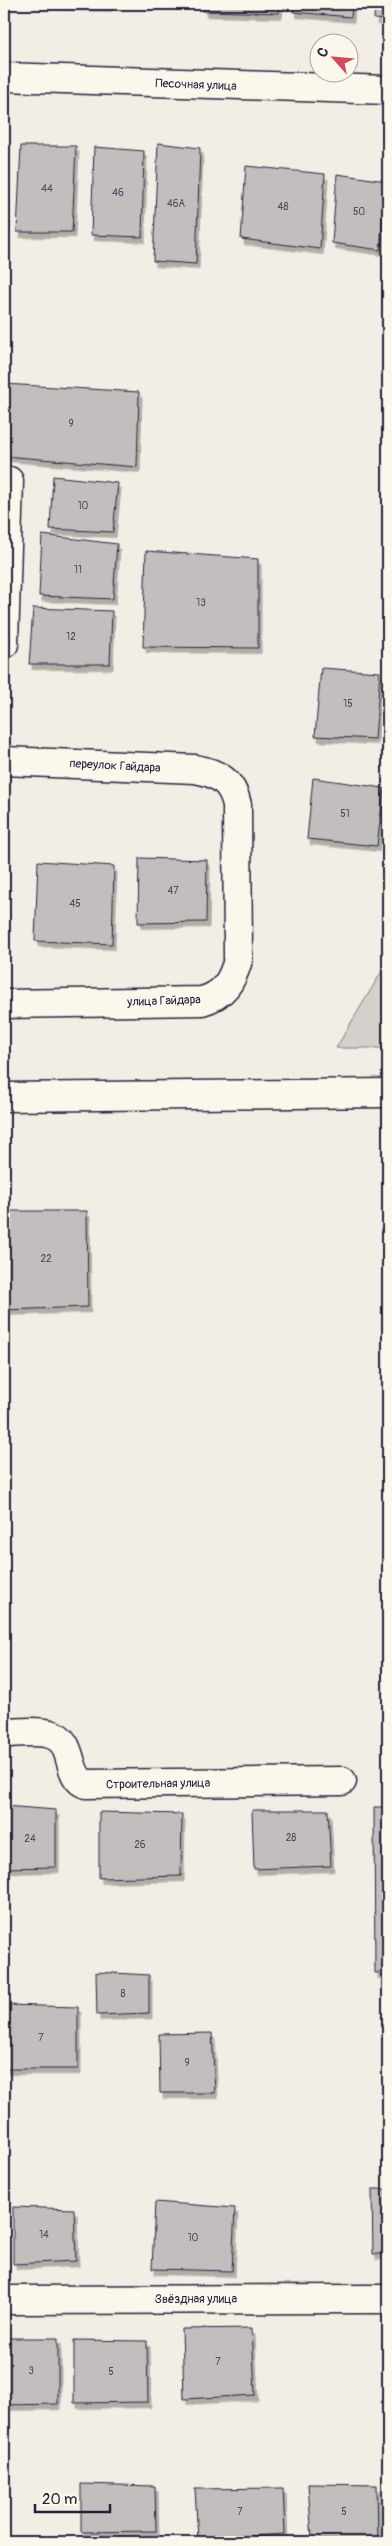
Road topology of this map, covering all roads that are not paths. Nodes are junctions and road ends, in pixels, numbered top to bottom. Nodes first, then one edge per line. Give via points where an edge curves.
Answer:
1 (4, 77) edge
2 (388, 90) edge
3 (9, 481) dead end
4 (4, 644) edge
5 (4, 760) edge
6 (224, 779) joint
7 (4, 1004) edge
8 (388, 1093) edge
9 (4, 1097) edge
10 (4, 1733) edge
11 (342, 1781) dead end
12 (388, 2299) edge
13 (4, 2300) edge

1 - 2 street, Песочная улица
3 - 4 street
5 - 6 street, переулок Гайдара via 195,769
6 - 7 street, улица Гайдара via 237,805 238,960 223,991 209,999 194,1002
8 - 9 street
10 - 11 street, Строительная улица via 45,1733 57,1737 66,1745 78,1778 86,1784
12 - 13 street, Звёздная улица

